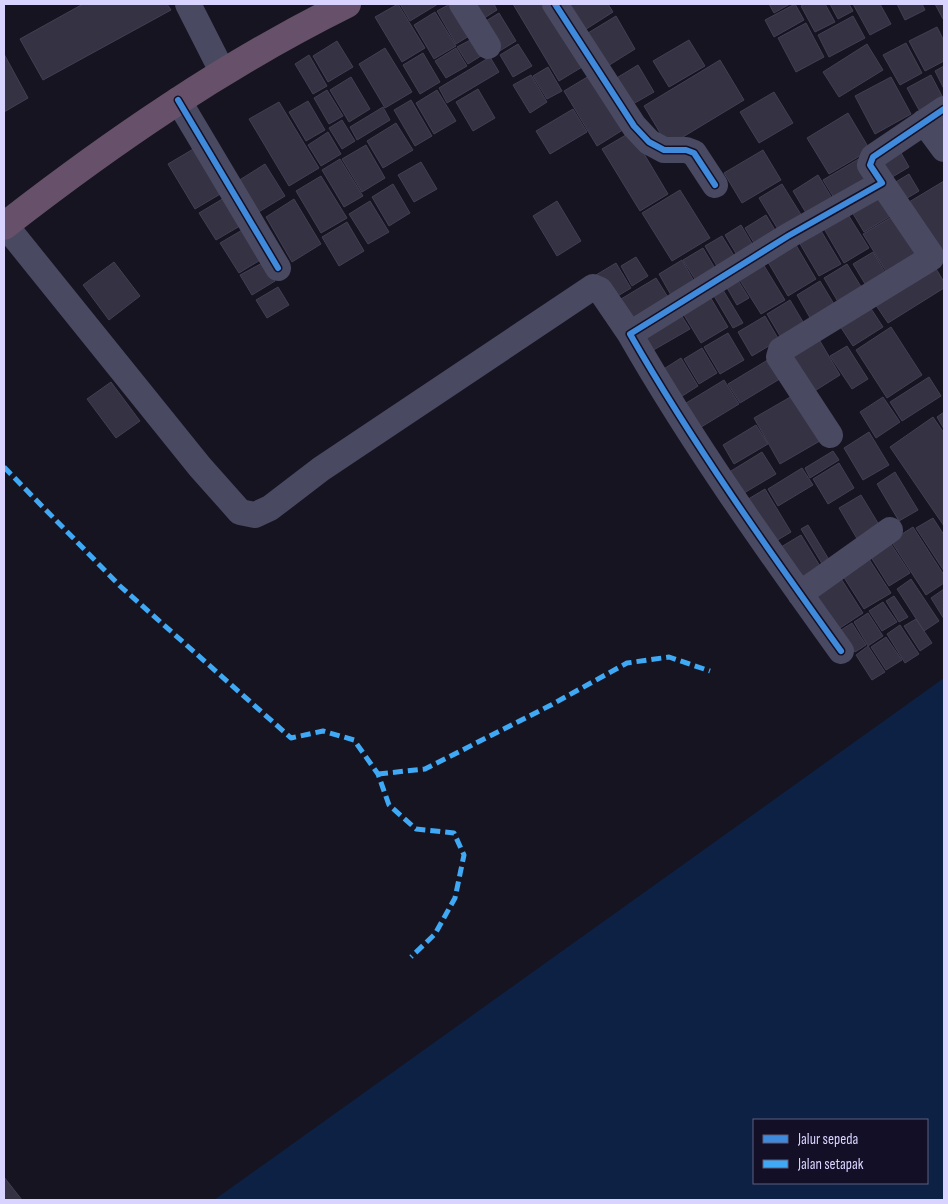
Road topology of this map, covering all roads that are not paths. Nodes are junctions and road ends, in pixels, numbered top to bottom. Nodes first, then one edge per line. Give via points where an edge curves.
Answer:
1 (188, 4) edge
2 (462, 4) edge
3 (555, 4) edge
4 (341, 5) edge
5 (488, 46) dead end
6 (223, 73) junction
7 (178, 100) junction
8 (934, 116) edge
9 (944, 150) edge
10 (882, 183) junction
11 (715, 185) dead end
12 (4, 225) edge
13 (278, 268) dead end
14 (630, 334) junction
15 (830, 434) dead end
16 (890, 530) dead end
17 (800, 594) junction
18 (841, 652) dead end

1 - 6 street
2 - 5 street
3 - 11 street via 634,126 649,142 664,150 694,153
4 - 6 highway
6 - 7 highway
7 - 12 highway via 92,158
7 - 13 street
8 - 9 street
8 - 10 street via 872,157 870,165
10 - 14 street via 788,236
10 - 15 street via 931,258 778,354
12 - 14 street via 200,467 240,512 248,514 256,515 270,508 321,469 594,287 600,290
14 - 17 street via 687,430
16 - 17 street
17 - 18 street

